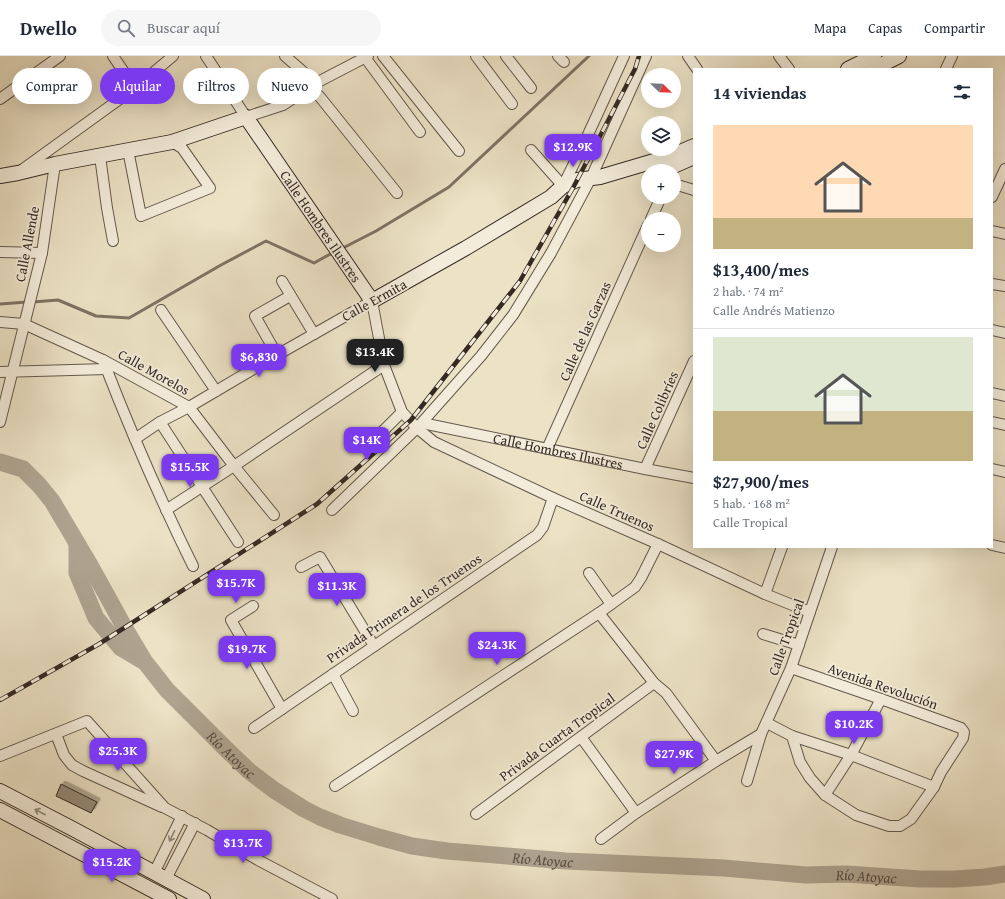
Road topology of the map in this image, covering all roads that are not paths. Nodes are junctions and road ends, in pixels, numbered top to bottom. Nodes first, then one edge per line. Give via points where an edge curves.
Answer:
1 (60, 56) edge
2 (113, 56) edge
3 (173, 56) edge
4 (206, 56) edge
5 (366, 56) edge
6 (383, 56) edge
7 (476, 56) edge
8 (506, 56) edge
9 (624, 56) edge
10 (646, 56) edge
11 (688, 56) edge
12 (780, 56) edge
13 (899, 56) edge
14 (952, 56) edge
15 (289, 57) edge
16 (867, 62) edge
17 (121, 68) edge
18 (159, 68) edge
19 (298, 68) edge
20 (696, 68) edge
21 (788, 68) edge
22 (851, 68) edge
23 (946, 68) edge
24 (322, 80) edge
25 (532, 88) dead end
26 (0, 99) edge
27 (322, 99) edge
28 (113, 104) edge
29 (284, 104) edge
30 (512, 104) dead end
31 (246, 117) junction
32 (420, 132) dead end
33 (172, 142) junction
34 (693, 147) edge
35 (128, 150) junction
36 (531, 150) dead end
37 (459, 151) dead end
38 (100, 156) junction
39 (693, 157) edge
40 (55, 164) junction
41 (670, 164) edge
42 (674, 164) edge
43 (641, 171) edge
44 (18, 173) junction
45 (641, 175) edge
46 (1004, 175) edge
47 (0, 176) edge
48 (589, 182) junction
49 (681, 186) edge
50 (693, 190) edge
51 (558, 192) junction
52 (397, 193) dead end
53 (993, 195) edge
54 (993, 231) edge
55 (1005, 234) edge
56 (112, 241) dead end
57 (641, 241) edge
58 (0, 252) edge
59 (42, 253) junction
60 (282, 281) dead end
61 (993, 284) edge
62 (1005, 286) edge
63 (290, 296) junction
64 (372, 302) junction
65 (161, 310) dead end
66 (0, 322) edge
67 (24, 324) junction
68 (993, 330) edge
69 (1005, 333) edge
70 (314, 334) junction
71 (277, 354) junction
72 (693, 363) edge
73 (105, 364) junction
74 (384, 365) junction
75 (0, 372) edge
76 (12, 372) junction
77 (216, 391) junction
78 (993, 394) edge
79 (1005, 396) edge
80 (189, 407) junction
81 (402, 412) junction
82 (1, 415) edge
83 (160, 422) junction
84 (993, 422) edge
85 (420, 425) junction
86 (1005, 425) edge
87 (135, 439) junction
88 (368, 446) dead end
89 (547, 449) junction
90 (234, 466) junction
91 (993, 469) edge
92 (645, 470) junction
93 (1005, 472) edge
94 (693, 478) edge
95 (202, 486) junction
96 (553, 498) junction
97 (166, 510) junction
98 (332, 510) dead end
99 (274, 515) dead end
100 (238, 542) dead end
101 (658, 544) junction
102 (993, 544) edge
103 (782, 548) edge
104 (832, 548) edge
105 (1005, 548) edge
106 (193, 566) dead end
107 (301, 567) dead end
108 (589, 573) dead end
109 (765, 594) junction
110 (611, 604) junction
111 (253, 606) dead end
112 (810, 612) junction
113 (599, 613) junction
114 (763, 634) dead end
115 (799, 645) junction
116 (374, 646) junction
117 (791, 668) junction
118 (333, 674) junction
119 (654, 683) junction
120 (880, 699) junction
121 (282, 709) junction
122 (353, 710) dead end
123 (767, 723) junction
124 (254, 728) dead end
125 (56, 734) junction
126 (761, 734) junction
127 (792, 736) junction
128 (581, 737) junction
129 (851, 755) junction
130 (0, 756) edge
131 (716, 761) junction
132 (747, 781) dead end
133 (335, 786) dead end
134 (934, 787) junction
135 (0, 791) edge
136 (825, 795) junction
137 (165, 808) junction
138 (0, 810) edge
139 (636, 813) junction
140 (476, 814) dead end
141 (182, 816) junction
142 (194, 823) junction
143 (601, 839) dead end
144 (160, 876) junction
145 (169, 899) edge
146 (203, 899) edge
147 (332, 899) edge

1 - 26 street
2 - 17 street
3 - 18 street
4 - 31 street, Calle Hombres Ilustres
5 - 24 street
5 - 32 street
6 - 37 street
7 - 30 street
8 - 25 street
9 - 51 street via 586,139
10 - 48 street
11 - 20 street
12 - 21 street
13 - 16 street
14 - 23 street
15 - 19 street
16 - 22 street
27 - 52 street
28 - 44 street
29 - 31 street
31 - 33 street
31 - 64 street, Calle Hombres Ilustres
33 - 35 street
33 - 35 street via 182,148 210,188 141,216
34 - 41 street
35 - 38 street
36 - 51 street
38 - 40 street
38 - 56 street
39 - 42 street
40 - 44 street
40 - 59 street, Calle Allende
43 - 48 street via 600,177
44 - 47 street
45 - 48 street via 600,184
46 - 53 street
48 - 51 street, Calle Ermita
48 - 85 street via 551,253 513,315 481,356
49 - 50 street
51 - 64 street, Calle Ermita
54 - 55 street
57 - 89 street, Calle de las Garzas
58 - 59 street
59 - 67 street, Calle Allende
60 - 63 street
61 - 62 street
63 - 70 street
63 - 71 street via 255,316
64 - 70 street, Calle Ermita
64 - 74 street, Calle Hombres Ilustres
65 - 77 street
66 - 67 street, Calle Morelos
67 - 73 street, Calle Morelos
67 - 76 street, Calle Allende
68 - 69 street
70 - 71 street, Calle Ermita
71 - 77 street, Calle Ermita
72 - 92 street, Calle Colibríes
73 - 76 street
73 - 80 street, Calle Morelos
73 - 87 street
74 - 81 street, Calle Hombres Ilustres
74 - 90 street
75 - 76 street
76 - 82 street, Calle Allende
77 - 80 street, Calle Ermita
78 - 79 street
80 - 83 street, Calle Ermita
80 - 90 street, Calle Morelos
81 - 85 street, Calle Hombres Ilustres
81 - 88 street
83 - 87 street, Calle Ermita
83 - 95 street
84 - 86 street
85 - 89 street, Calle Hombres Ilustres
85 - 96 street, Calle Truenos via 434,442
85 - 98 street
87 - 97 street
89 - 92 street, Calle Hombres Ilustres
90 - 95 street
90 - 99 street, Calle Morelos
91 - 93 street
92 - 94 street, Calle Hombres Ilustres
95 - 97 street
95 - 100 street
96 - 101 street, Calle Truenos
96 - 116 street, Privada Primera de los Truenos via 544,527 537,534
97 - 106 street
101 - 109 street, Calle Truenos
101 - 110 street via 635,587
102 - 105 street
103 - 109 street
104 - 112 street, Calle Tropical
107 - 116 street via 320,557
108 - 110 street
109 - 112 street, Calle Truenos
110 - 113 street
111 - 121 street via 231,620
112 - 115 street, Calle Tropical
113 - 119 street
113 - 133 street
114 - 115 street
115 - 117 street, Calle Tropical
116 - 118 street, Privada Primera de los Truenos
117 - 120 street, Avenida Revolución
117 - 123 street, Calle Tropical
118 - 121 street, Privada Primera de los Truenos
118 - 122 street
119 - 128 street, Privada Cuarta Tropical
119 - 131 street via 666,693
120 - 129 street
120 - 134 street, Avenida Revolución via 961,728 964,732
121 - 124 street, Privada Primera de los Truenos
123 - 126 street, Calle Tropical
123 - 127 street
125 - 130 street
125 - 137 street via 64,755 72,765
125 - 137 street via 86,721
126 - 131 street
126 - 132 street, Calle Tropical
127 - 129 street
127 - 136 street via 800,762
128 - 139 street
128 - 140 street, Privada Cuarta Tropical
129 - 134 street
129 - 136 street
131 - 139 street
134 - 136 street via 911,819 900,826 889,826 856,815
144 -> 135 street
137 - 141 street
138 - 145 street
139 - 143 street
141 - 142 street
141 -> 144 street
142 - 144 street
142 - 147 street
144 - 146 street

